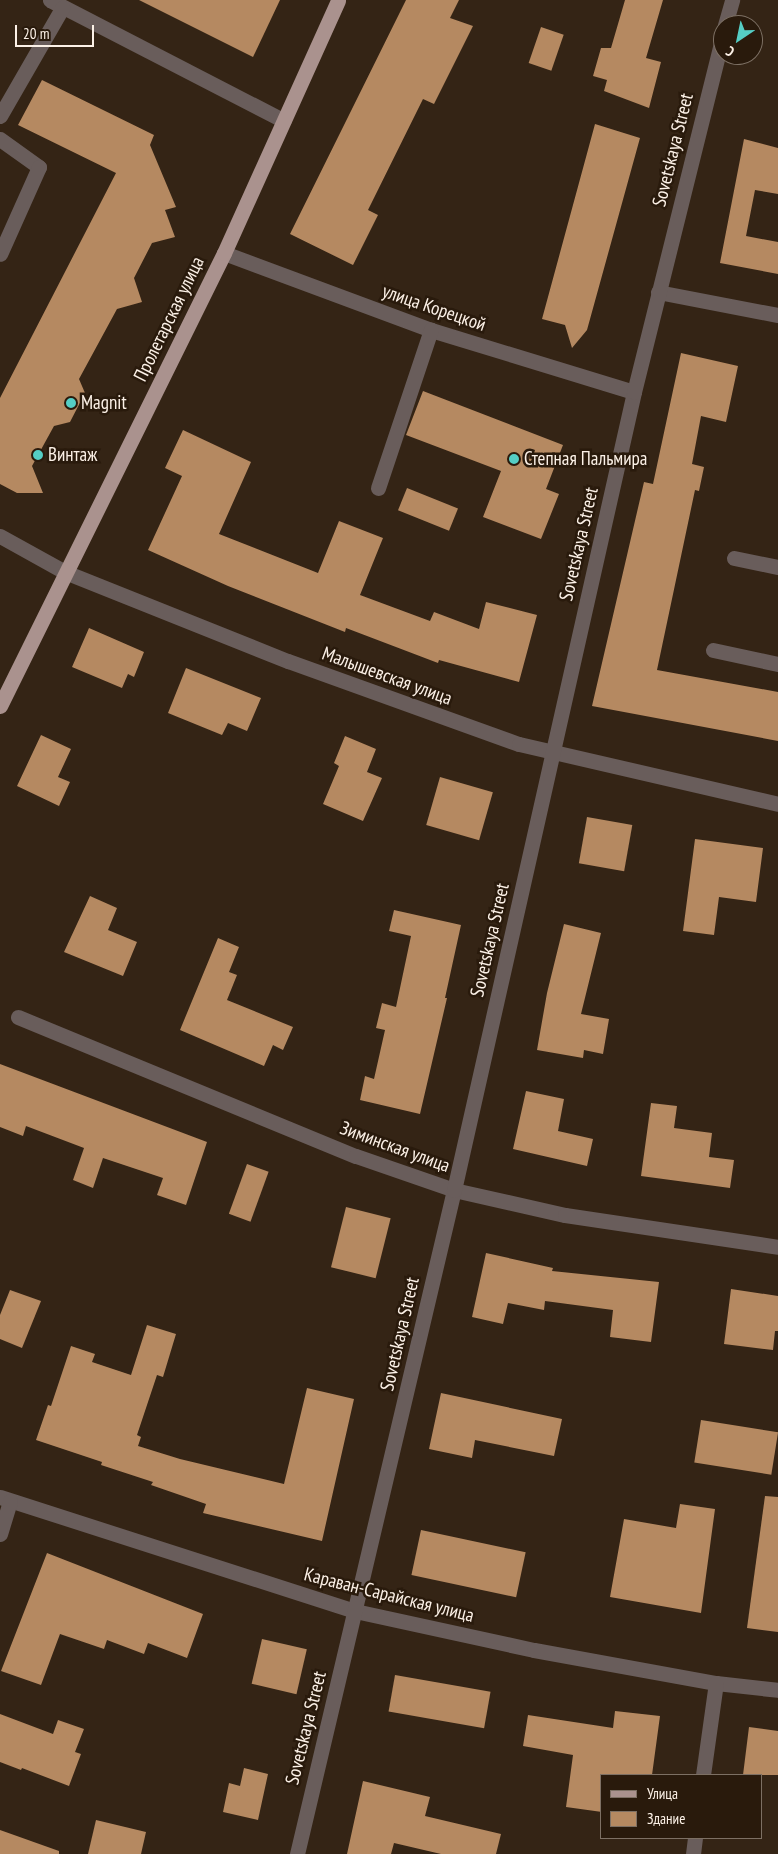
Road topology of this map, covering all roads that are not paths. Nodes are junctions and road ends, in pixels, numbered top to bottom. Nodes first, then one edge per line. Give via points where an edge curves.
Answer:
1 (338, 0) edge
2 (732, 0) edge
3 (56, 4) edge
4 (728, 15) edge
5 (715, 65) edge
6 (0, 116) edge
7 (284, 121) junction
8 (0, 139) edge
9 (224, 253) junction
10 (0, 254) edge
11 (658, 292) junction
12 (778, 315) edge
13 (431, 330) junction
14 (634, 392) junction
15 (378, 488) dead end
16 (0, 536) edge
17 (734, 558) dead end
18 (778, 567) edge
19 (65, 572) junction
20 (713, 650) dead end
21 (778, 664) edge
22 (0, 706) edge
23 (552, 753) junction
24 (778, 804) edge
25 (18, 1017) dead end
26 (454, 1190) junction
27 (778, 1247) edge
28 (5, 1500) edge
29 (0, 1534) edge
30 (355, 1611) junction
31 (716, 1683) junction
32 (778, 1690) edge
33 (703, 1774) edge
34 (695, 1839) edge
35 (297, 1854) edge
36 (693, 1854) edge

1 - 7 main road, Пролетарская улица
2 - 4 street
3 - 6 street
3 - 7 street
5 - 11 street, Sovetskaya Street
7 - 9 main road, Пролетарская улица
8 - 10 street via 38,167
9 - 13 street, улица Корецкой
9 - 19 main road, Пролетарская улица
11 - 12 street
11 - 14 street, Sovetskaya Street
13 - 14 street, улица Корецкой
13 - 15 street
14 - 23 street, Sovetskaya Street
16 - 19 street, Малышевская улица
17 - 18 street
19 - 22 main road, Пролетарская улица
19 - 23 street, Малышевская улица via 288,661
20 - 21 street
23 - 24 street, Малышевская улица
23 - 26 street, Sovetskaya Street
25 - 26 street, Зиминская улица via 356,1156
26 - 27 street, Зиминская улица via 565,1215
26 - 30 street, Sovetskaya Street
28 - 29 street
28 - 30 street, Караван-Сарайская улица
30 - 31 street, Караван-Сарайская улица via 534,1650
30 - 35 street, Sovetskaya Street
31 - 32 street, Караван-Сарайская улица
31 - 33 street
34 - 36 street

